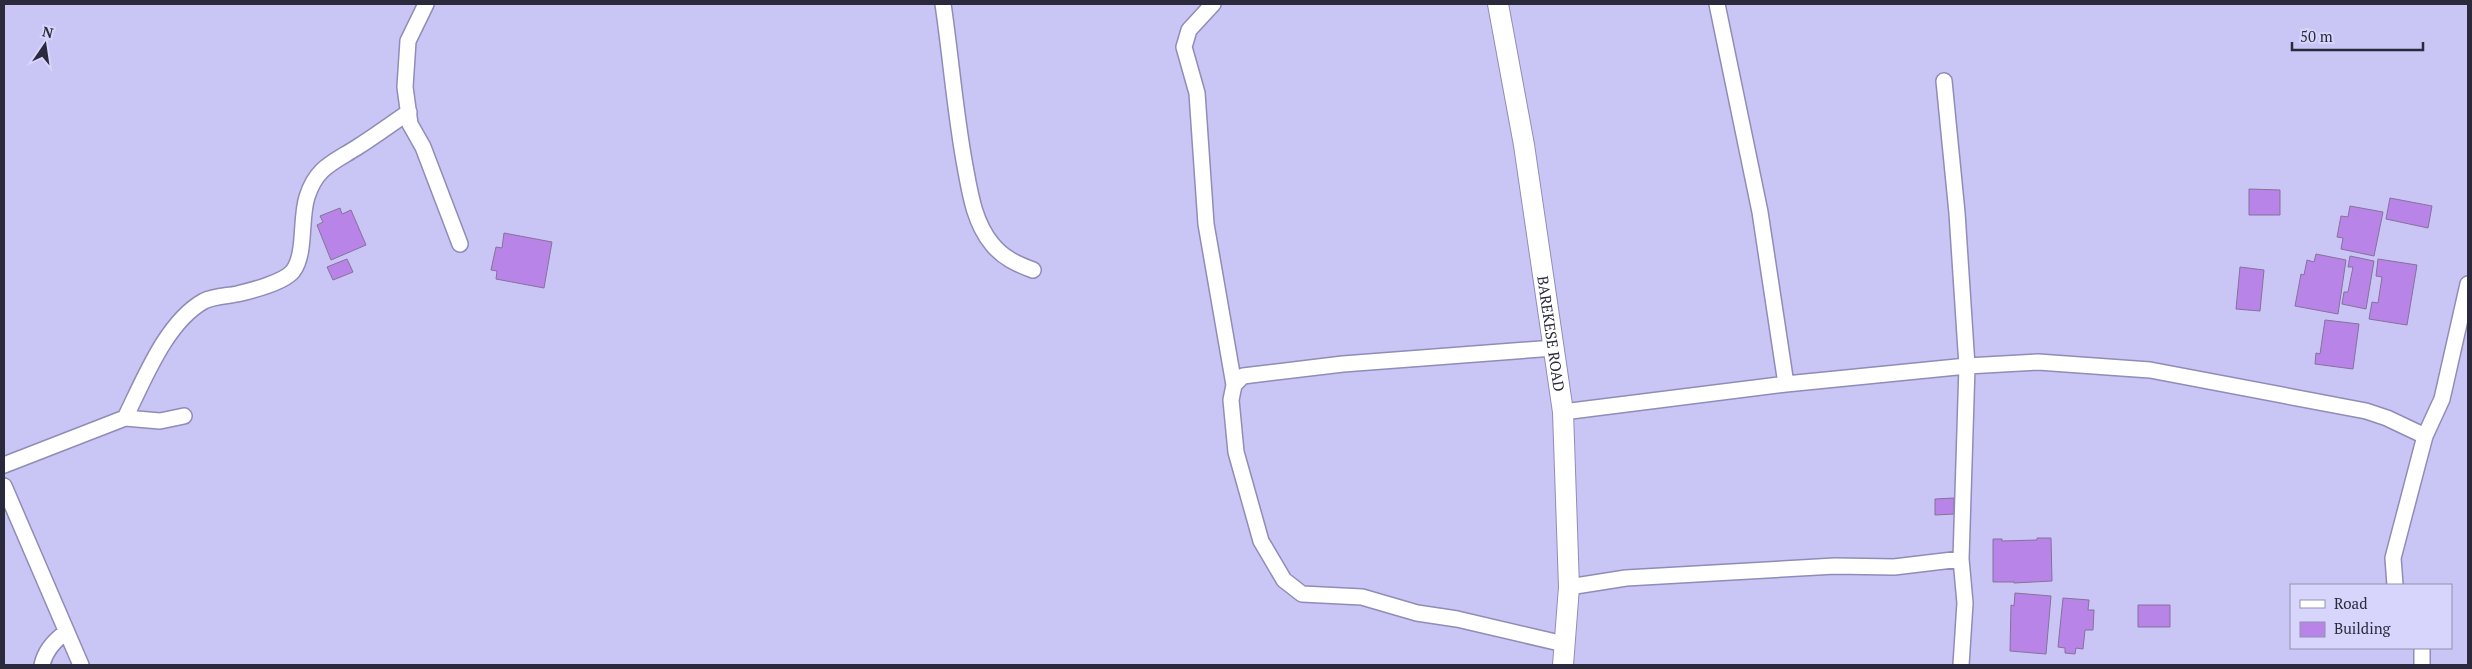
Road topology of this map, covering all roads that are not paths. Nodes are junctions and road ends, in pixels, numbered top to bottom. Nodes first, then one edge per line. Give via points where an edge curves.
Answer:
1 (426, 4) edge
2 (943, 4) edge
3 (1213, 4) edge
4 (1498, 4) edge
5 (1717, 4) edge
6 (1944, 81) dead end
7 (409, 112) junction
8 (460, 244) dead end
9 (1033, 270) dead end
10 (2468, 284) edge
11 (1554, 348) junction
12 (1967, 366) junction
13 (1786, 384) junction
14 (1234, 386) junction
15 (1563, 412) junction
16 (184, 416) dead end
17 (125, 418) junction
18 (2425, 436) junction
19 (4, 465) edge
20 (4, 486) edge
21 (1961, 559) junction
22 (2395, 584) edge
23 (1569, 587) junction
24 (66, 632) junction
25 (1564, 644) junction
26 (2422, 649) edge
27 (42, 665) edge
28 (81, 665) edge
29 (1563, 665) edge
30 (1961, 665) edge
31 (2422, 665) edge

1 - 7 street via 408,41 405,87
2 - 9 street via 956,118 972,202 981,229 1008,260
3 - 14 street via 1189,30 1184,47 1197,93 1206,224
4 - 11 main road, BAREKESE ROAD via 1524,145
5 - 13 street via 1760,212
6 - 12 street
7 - 8 street via 410,124 424,147
7 - 17 street via 355,149 331,161 316,176 306,198 299,256 293,272 239,294 206,299 191,309 159,347
10 - 18 street via 2442,399
11 - 14 street via 1343,364 1243,376
11 - 15 main road, BAREKESE ROAD
12 - 13 street
12 - 18 street via 2038,362 2150,370 2366,411
12 - 21 street
13 - 15 street
14 - 25 street via 1231,400 1236,452 1261,541 1284,580 1302,594 1370,598 1417,613
15 - 23 main road, BAREKESE ROAD
16 - 17 street via 160,421
17 - 19 street
18 - 22 street via 2392,558
20 - 24 street
21 - 23 street via 1894,567 1835,566 1626,578
21 - 30 street via 1965,603
23 - 25 main road, BAREKESE ROAD
24 - 27 street via 56,639
24 - 28 street
25 - 29 main road, BAREKESE ROAD
26 - 31 street

